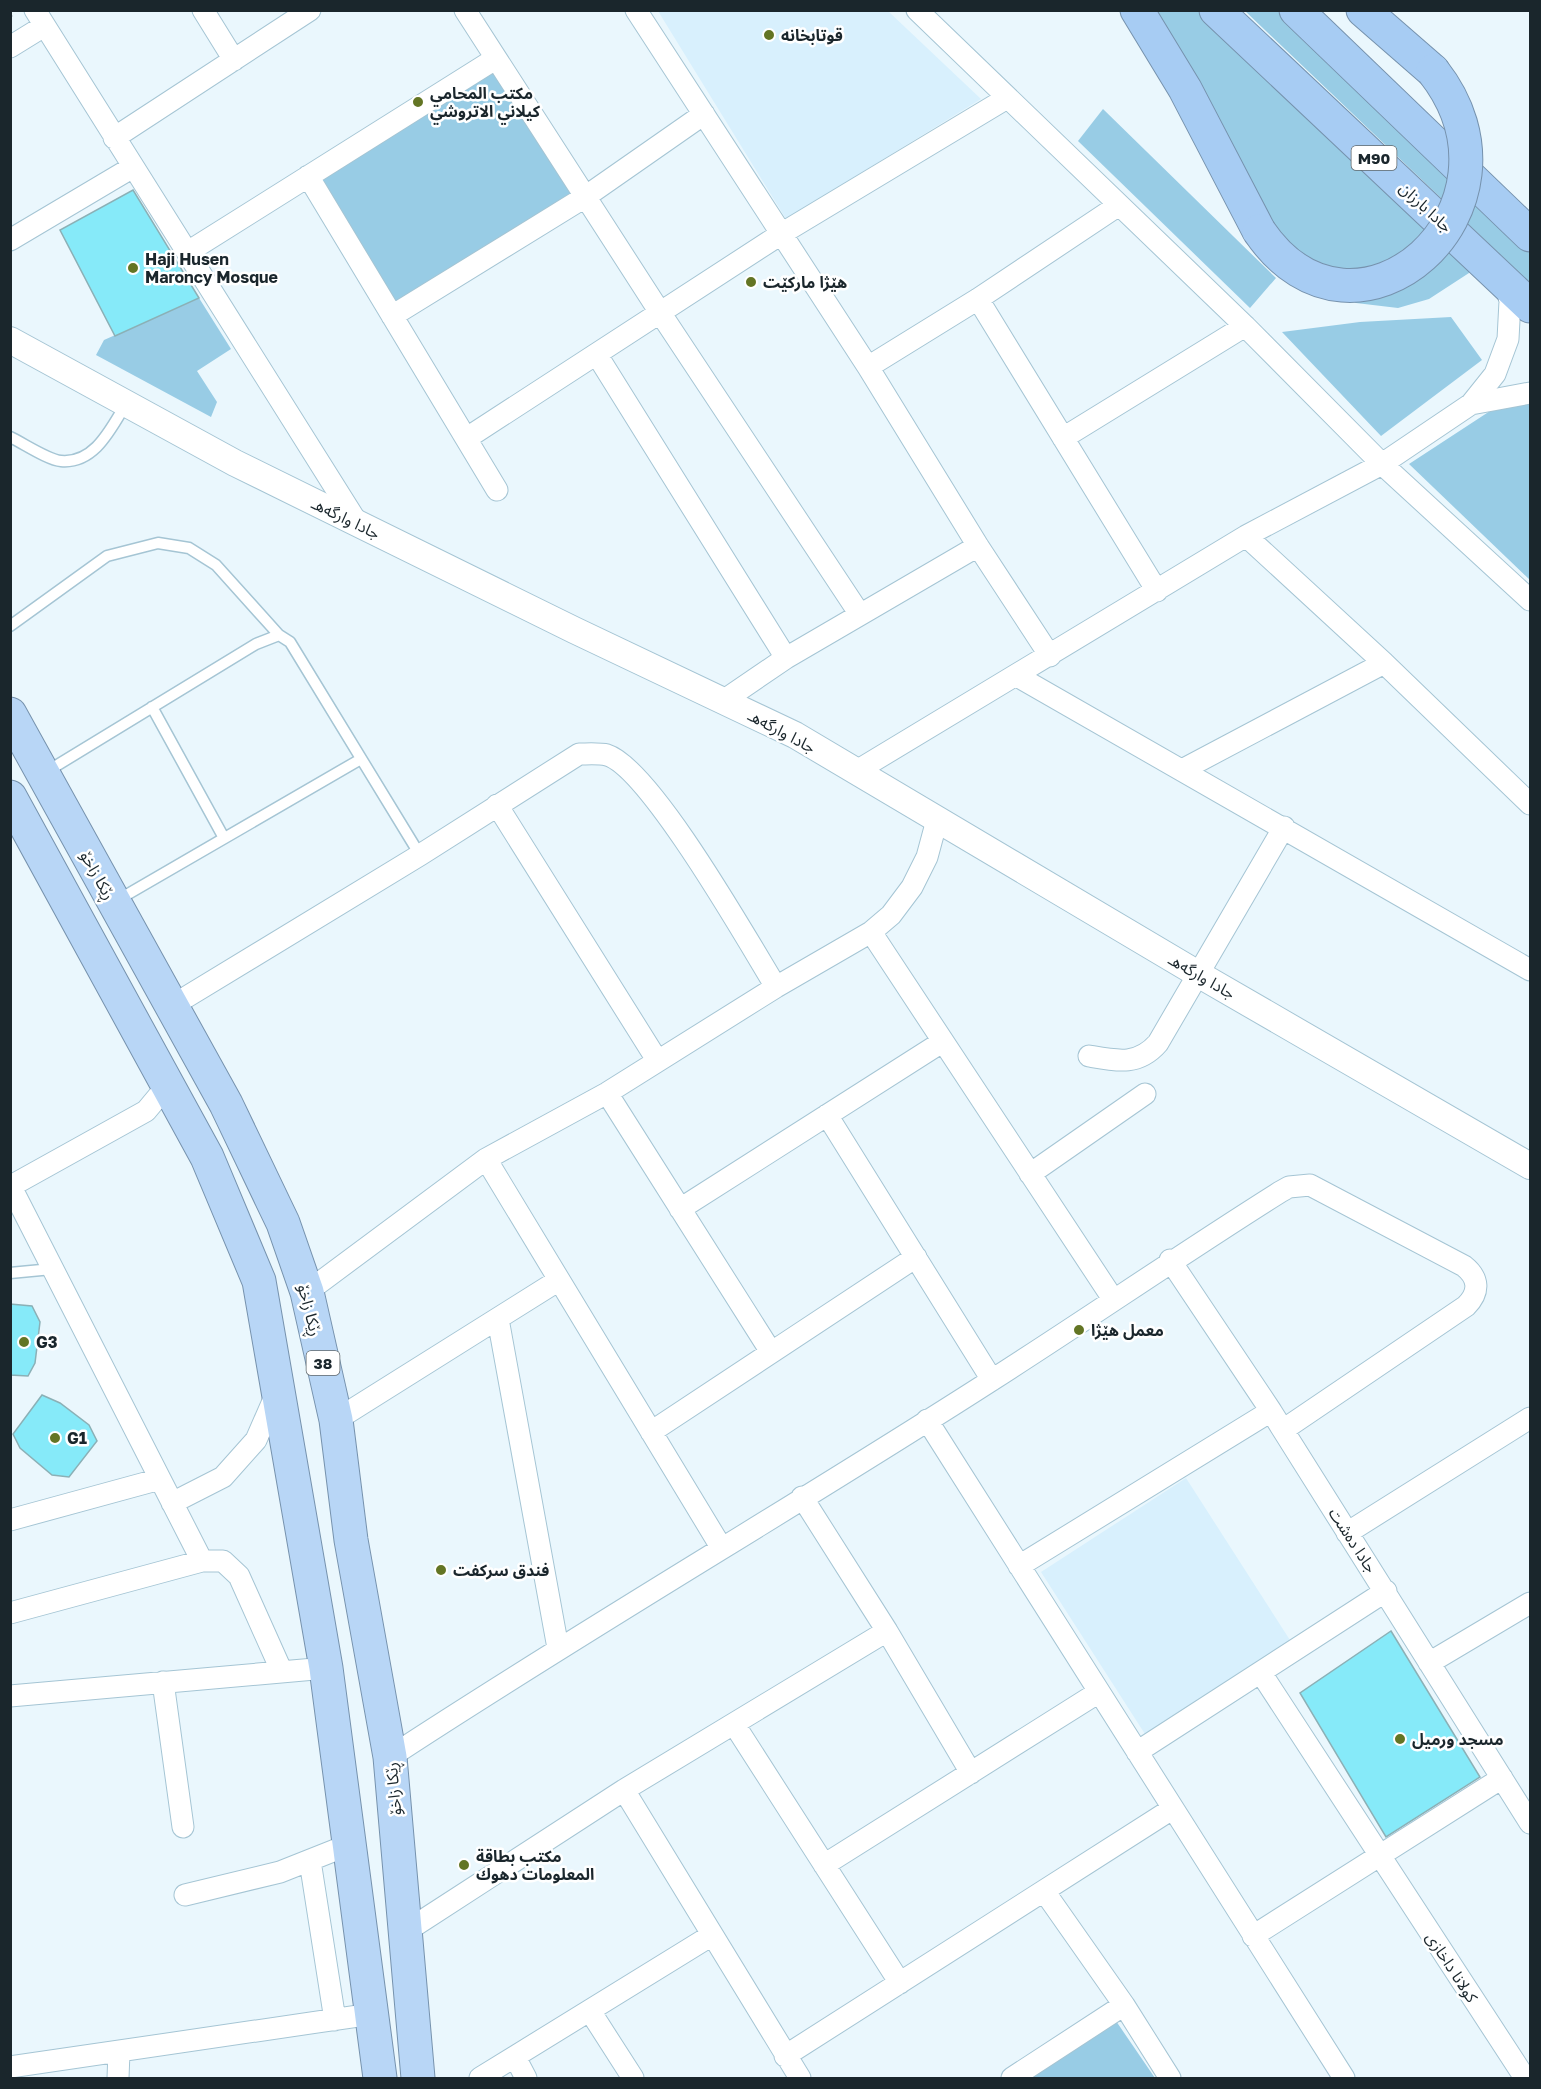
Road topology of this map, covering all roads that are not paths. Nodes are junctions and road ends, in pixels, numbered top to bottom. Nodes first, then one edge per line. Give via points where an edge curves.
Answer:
1 (203, 10) edge
2 (310, 10) edge
3 (465, 10) edge
4 (636, 10) edge
5 (917, 10) edge
6 (1137, 10) edge
7 (1216, 10) edge
8 (1296, 10) edge
9 (1363, 10) edge
10 (40, 18) edge
11 (10, 47) edge
12 (495, 59) junction
13 (234, 60) junction
14 (1007, 98) junction
15 (704, 114) junction
16 (114, 138) junction
17 (133, 167) junction
18 (308, 176) junction
19 (585, 197) junction
20 (1119, 205) junction
21 (781, 234) junction
22 (1530, 235) edge
23 (10, 240) edge
24 (188, 252) junction
25 (1505, 283) junction
26 (978, 299) junction
27 (1530, 306) edge
28 (661, 314) junction
29 (392, 316) junction
30 (1245, 326) junction
31 (10, 340) edge
32 (597, 355) junction
33 (868, 367) junction
34 (1530, 393) edge
35 (126, 404) junction
36 (1471, 404) junction
37 (10, 437) edge
38 (467, 438) junction
39 (1063, 438) junction
40 (1382, 464) junction
41 (497, 490) dead end
42 (358, 524) junction
43 (1246, 536) junction
44 (978, 546) junction
45 (1157, 591) junction
46 (1530, 600) edge
47 (859, 613) junction
48 (10, 626) edge
49 (279, 635) junction
50 (1050, 656) junction
51 (786, 657) junction
52 (1384, 663) junction
53 (1017, 676) junction
54 (723, 701) junction
55 (152, 707) junction
56 (13, 721) edge
57 (361, 759) junction
58 (1182, 770) junction
59 (855, 772) junction
60 (42, 774) junction
61 (10, 796) edge
62 (1530, 804) edge
63 (497, 805) junction
64 (937, 820) junction
65 (1284, 827) junction
66 (224, 838) junction
67 (420, 855) junction
68 (113, 902) junction
69 (871, 932) junction
70 (1530, 970) edge
71 (1198, 974) junction
72 (776, 987) junction
73 (170, 1007) junction
74 (942, 1042) junction
75 (1089, 1056) dead end
76 (657, 1060) junction
77 (164, 1078) junction
78 (607, 1093) junction
79 (1145, 1094) dead end
80 (146, 1110) junction
81 (185, 1115) junction
82 (827, 1115) junction
83 (486, 1159) junction
84 (1530, 1166) edge
85 (1030, 1174) junction
86 (13, 1197) edge
87 (680, 1209) junction
88 (916, 1257) junction
89 (1170, 1260) junction
90 (52, 1269) junction
91 (10, 1273) edge
92 (559, 1280) junction
93 (307, 1292) junction
94 (1113, 1299) junction
95 (498, 1319) junction
96 (771, 1352) junction
97 (992, 1380) junction
98 (278, 1390) junction
99 (1271, 1411) junction
100 (1530, 1418) edge
101 (336, 1420) junction
102 (927, 1420) junction
103 (1283, 1430) junction
104 (651, 1432) junction
105 (160, 1479) junction
106 (802, 1497) junction
107 (172, 1503) junction
108 (10, 1520) edge
109 (1347, 1533) junction
110 (721, 1547) junction
111 (202, 1561) junction
112 (1019, 1566) junction
113 (1386, 1592) junction
114 (1530, 1603) edge
115 (10, 1613) edge
116 (887, 1631) junction
117 (558, 1648) junction
118 (1429, 1663) junction
119 (326, 1668) junction
120 (282, 1671) junction
121 (1261, 1673) junction
122 (163, 1682) junction
123 (1099, 1692) junction
124 (10, 1696) edge
125 (734, 1724) junction
126 (1137, 1752) junction
127 (390, 1757) junction
128 (971, 1773) junction
129 (1502, 1778) junction
130 (624, 1790) junction
131 (1172, 1809) junction
132 (1530, 1823) edge
133 (183, 1827) dead end
134 (348, 1845) junction
135 (1380, 1856) junction
136 (310, 1861) junction
137 (824, 1865) junction
138 (1044, 1891) junction
139 (184, 1896) dead end
140 (405, 1932) junction
141 (712, 1935) junction
142 (1253, 1936) junction
143 (900, 1983) junction
144 (1124, 2005) junction
145 (590, 2010) junction
146 (372, 2014) junction
147 (335, 2020) junction
148 (119, 2052) junction
149 (785, 2056) junction
150 (515, 2057) junction
151 (10, 2067) edge
152 (1341, 2078) edge
153 (118, 2079) edge
154 (380, 2079) edge
155 (418, 2079) edge
156 (480, 2079) edge
157 (526, 2079) edge
158 (633, 2079) edge
159 (800, 2079) edge
160 (1012, 2079) edge
161 (1170, 2079) edge
162 (1525, 2079) edge

1 - 13 street
2 - 13 street
3 - 12 street
4 - 15 street
5 - 14 street
6 - 9 highway, bridge via 1185,89 1268,244 1305,273 1332,283 1362,285 1396,279 1437,256 1457,235 1471,211 1480,166 1475,135 1465,110 1446,84
7 - 25 highway, جادا بارزان / M90
8 - 22 highway
10 - 11 street
10 - 16 street
12 - 18 street
12 - 19 street
13 - 16 street
14 - 20 street
14 - 21 street
15 - 19 street
15 - 21 street
16 - 17 street
17 - 23 street
17 - 24 street
18 - 24 street
18 - 29 street
19 - 28 street
19 - 29 street
20 - 26 street
20 - 30 street
21 - 28 street
21 - 33 street
24 - 42 street
25 - 27 highway, جادا بارزان / M90
25 - 36 street via 1510,301 1509,339 1495,374
26 - 33 street
26 - 39 street
28 - 32 street
28 - 47 street
29 - 38 street
30 - 39 street
30 - 40 street
31 - 35 street, جادا وارگه‌هـ
32 - 38 street
32 - 51 street
33 - 44 street
34 - 36 street
35 - 37 lane via 100,443 82,459 59,461
35 - 42 street, جادا وارگه‌هـ
36 - 40 street
38 - 41 street
39 - 45 street
40 - 43 street
40 - 46 street
42 - 54 street, جادا وارگه‌هـ
43 - 45 street
43 - 52 street
44 - 47 street
44 - 50 street
45 - 50 street
47 - 51 street
48 - 49 lane via 107,556 158,543 189,548 216,566
49 - 55 lane via 256,644
49 - 57 lane via 290,642
50 - 53 street
51 - 54 street
52 - 58 street
52 - 62 street
53 - 58 street
53 - 59 street
54 - 59 street, جادا وارگه‌هـ via 795,735
55 - 60 lane
55 - 66 lane
56 - 60 highway, ڕێکا زاخۆ / 38
57 - 66 lane
57 - 67 lane
58 - 65 street
59 - 64 street, جادا وارگه‌هـ
60 - 68 highway, ڕێکا زاخۆ / 38
61 - 77 highway
63 - 67 street
63 - 72 street via 579,754 606,755 620,763 647,788
63 - 76 street
64 - 69 street via 927,857 912,887 891,915
64 - 71 street, جادا وارگه‌هـ
65 - 70 street
65 - 71 street
66 - 68 lane
67 - 73 street
68 - 73 highway, ڕێکا زاخۆ / 38
69 - 72 street
69 - 74 street
71 - 75 street via 1158,1043 1144,1056 1124,1061
71 - 84 street, جادا وارگه‌هـ
72 - 76 street
73 - 93 highway, ڕێکا زاخۆ / 38 via 232,1115 283,1223
74 - 82 street
74 - 85 street
76 - 78 street
77 - 80 street via 161,1093
77 - 81 highway
78 - 83 street
78 - 87 street
79 - 85 street
80 - 81 street via 170,1110
80 - 86 street
81 - 98 highway via 259,1281
82 - 87 street
82 - 88 street
83 - 92 street
83 - 93 street
85 - 94 street
86 - 90 street
87 - 96 street
88 - 96 street
88 - 97 street
89 - 94 street
89 - 99 street, جادا دەشت
89 - 103 street via 1280,1192 1300,1185 1319,1188 1472,1272 1477,1290 1467,1306
90 - 91 lane
90 - 105 street
92 - 95 street
92 - 104 street
93 - 101 highway, ڕێکا زاخۆ / 38
94 - 97 street
95 - 101 street
95 - 117 street
96 - 104 street
97 - 102 street
98 - 107 street via 256,1440 223,1477
98 - 119 highway
99 - 103 street, جادا دەشت
99 - 112 street
100 - 109 street
101 - 127 highway, ڕێکا زاخۆ / 38 via 351,1540
102 - 106 street
102 - 112 street
103 - 109 street, جادا دەشت
104 - 110 street
105 - 107 street
105 - 108 street
106 - 110 street
106 - 116 street
107 - 111 street
109 - 113 street, جادا دەشت
110 - 117 street
111 - 115 street
111 - 120 street via 224,1561 239,1576
112 - 123 street
113 - 118 street, جادا دەشت
113 - 121 street
114 - 118 street
116 - 125 street
116 - 128 street
117 - 127 street
118 - 129 street, جادا دەشت
119 - 120 street
119 - 134 highway
120 - 122 street
121 - 126 street
121 - 135 street, کولانا داخازی
122 - 124 street
122 - 133 street
123 - 126 street
123 - 128 street
125 - 130 street
125 - 137 street
126 - 131 street
127 - 140 highway, ڕێکا زاخۆ / 38
128 - 137 street
129 - 132 street, جادا دەشت
129 - 135 street
130 - 140 street
130 - 141 street
131 - 138 street
131 - 142 street
134 - 136 street
134 - 146 highway
135 - 142 street
135 - 162 street, کولانا داخازی
136 - 139 street via 248,1882
136 - 147 street
137 - 143 street
138 - 143 street
138 - 144 street
140 - 155 highway, ڕێکا زاخۆ / 38
141 - 145 street
141 - 149 street
142 - 152 street
143 - 149 street
144 - 160 street
144 - 161 street
145 - 150 street
145 - 158 street
146 - 147 street
146 - 154 highway
147 - 148 street
148 - 151 street
148 - 153 street
149 - 159 street
150 - 156 street
150 - 157 street

